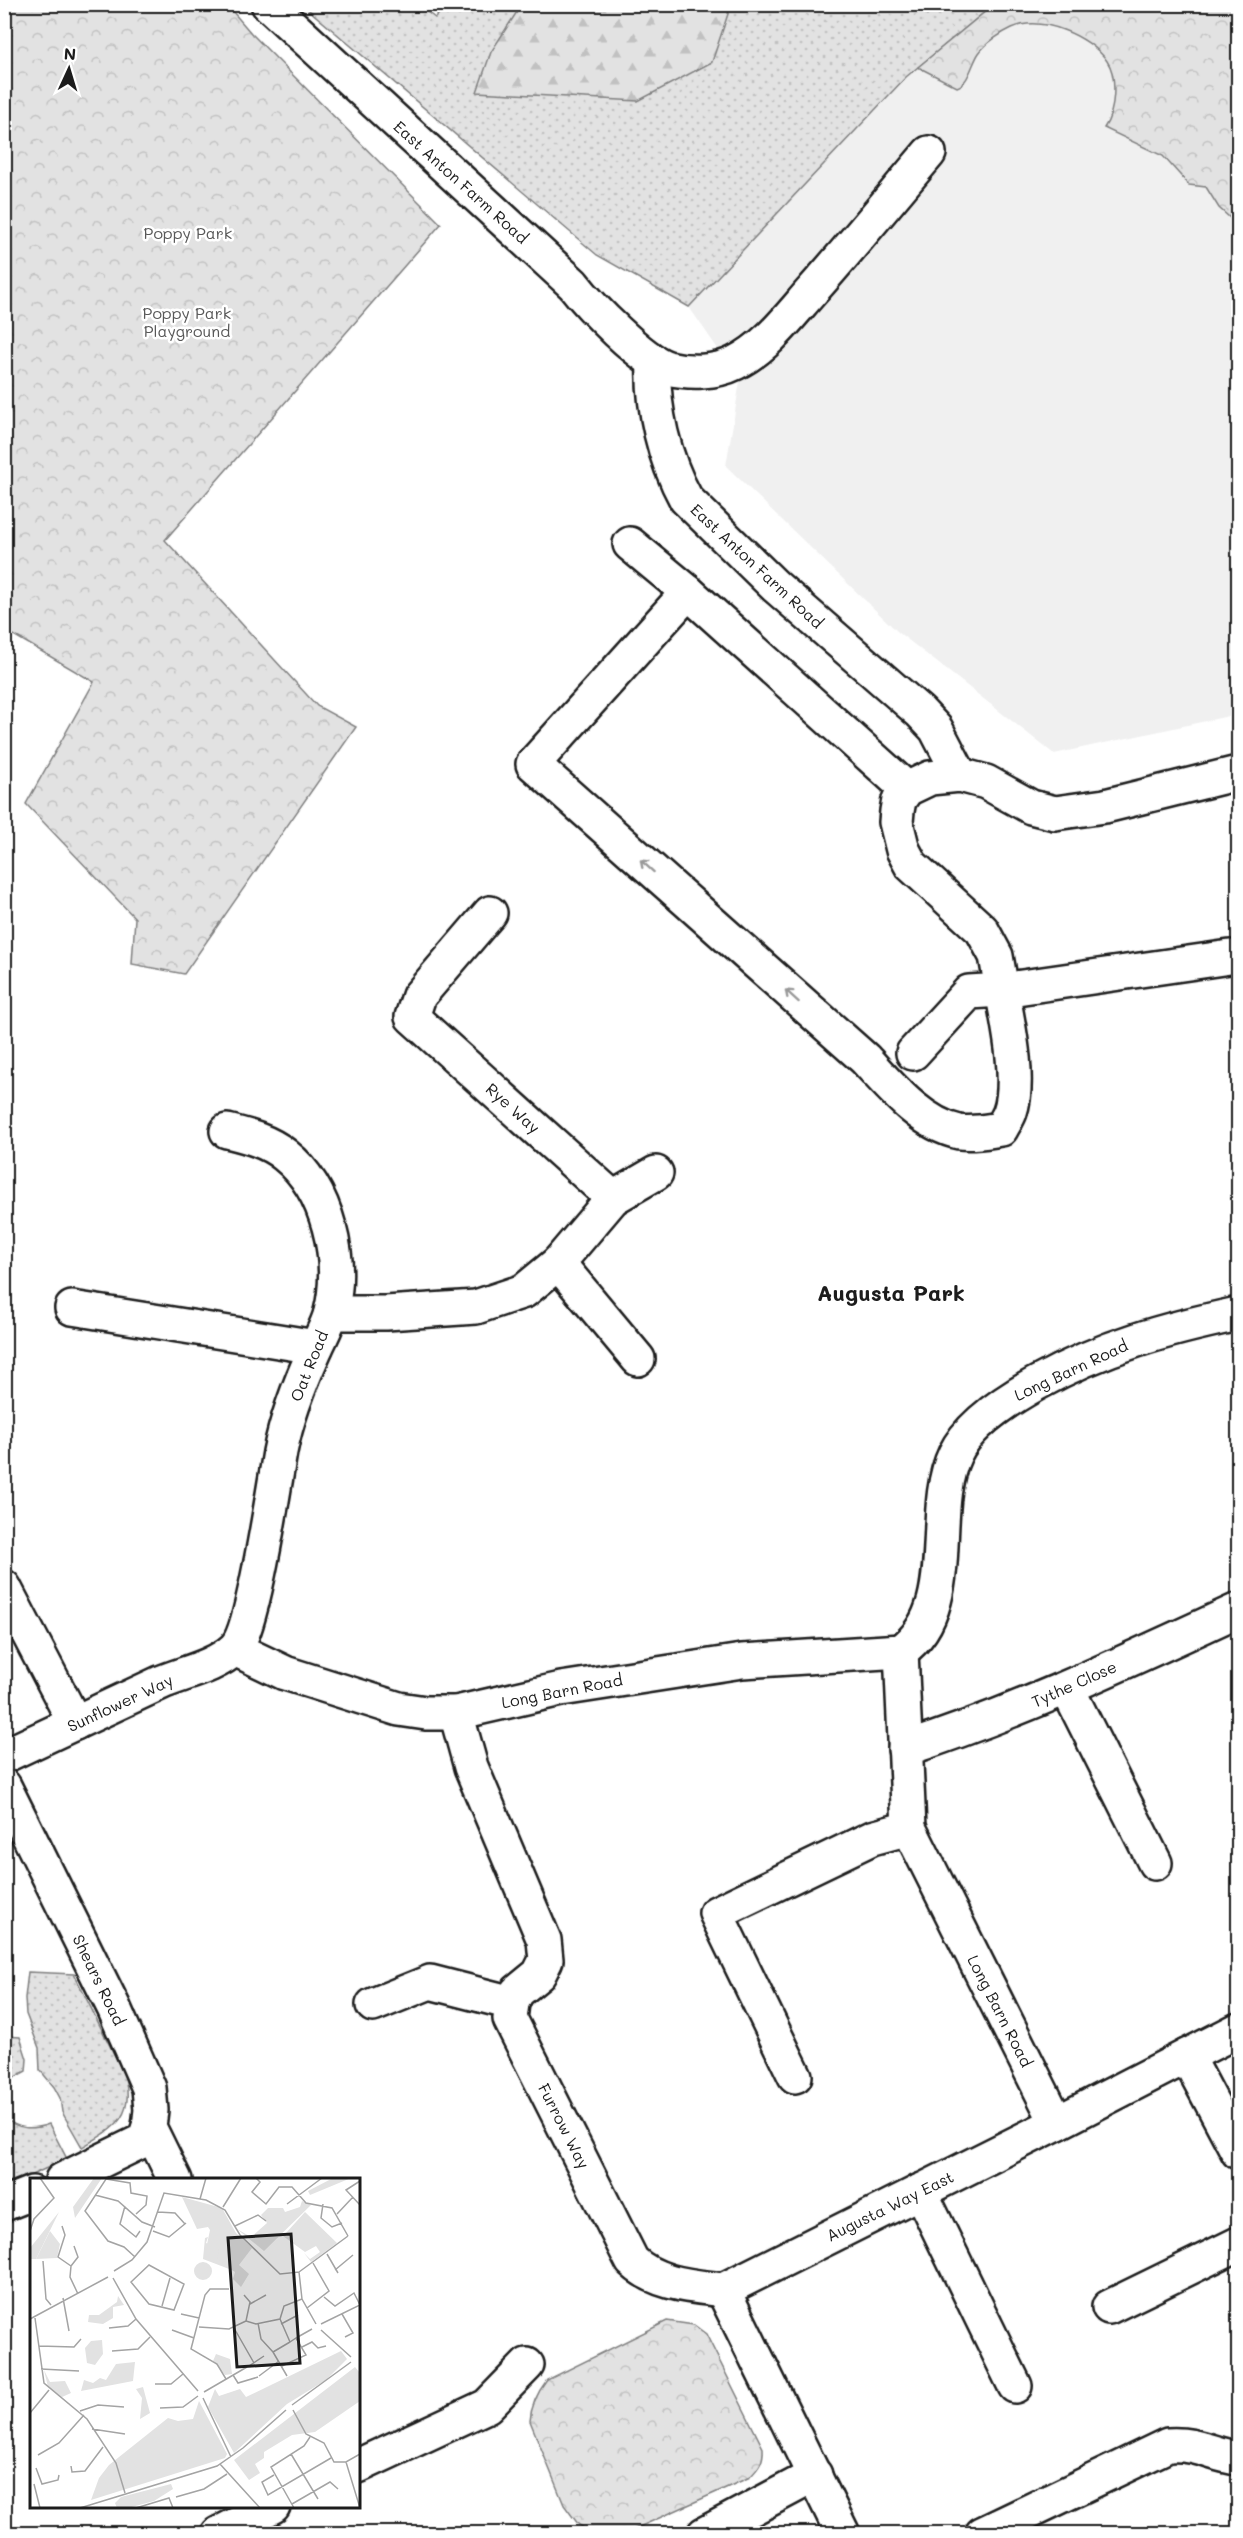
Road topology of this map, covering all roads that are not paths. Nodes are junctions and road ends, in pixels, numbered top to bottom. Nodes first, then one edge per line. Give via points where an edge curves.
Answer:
1 (268, 4) edge
2 (929, 153) dead end
3 (654, 362) junction
4 (630, 544) dead end
5 (688, 592) junction
6 (1239, 773) edge
7 (960, 775) junction
8 (908, 789) junction
9 (490, 913) dead end
10 (1230, 957) dead end
11 (1002, 990) junction
12 (913, 1053) dead end
13 (227, 1131) dead end
14 (656, 1173) dead end
15 (613, 1198) junction
16 (558, 1263) junction
17 (72, 1308) dead end
18 (331, 1313) junction
19 (1239, 1314) edge
20 (316, 1347) junction
21 (638, 1359) dead end
22 (4, 1587) edge
23 (1239, 1610) edge
24 (235, 1649) junction
25 (901, 1651) junction
26 (1067, 1688) junction
27 (456, 1713) junction
28 (75, 1723) junction
29 (905, 1749) junction
30 (4, 1756) edge
31 (4, 1786) edge
32 (909, 1828) junction
33 (1155, 1863) dead end
34 (512, 2003) junction
35 (373, 2005) dead end
36 (1239, 2030) edge
37 (1187, 2056) junction
38 (795, 2076) dead end
39 (1057, 2123) junction
40 (149, 2127) junction
41 (1239, 2152) edge
42 (66, 2178) edge
43 (174, 2178) edge
44 (920, 2191) junction
45 (30, 2194) edge
46 (4, 2204) edge
47 (1239, 2244) edge
48 (723, 2290) junction
49 (1109, 2307) dead end
50 (527, 2365) dead end
51 (1015, 2386) dead end
52 (1239, 2458) edge
53 (360, 2465) edge
54 (814, 2475) junction
55 (269, 2508) edge
56 (222, 2531) edge
57 (704, 2534) edge
58 (843, 2534) edge
59 (982, 2534) edge

1 - 3 street, East Anton Farm Road
2 - 3 street via 819,284 753,352 735,364 714,370 679,370
3 - 7 street, East Anton Farm Road via 653,381 664,442 686,499 775,586 920,712 936,729
4 - 5 street
5 - 8 street
11 -> 5 street via 1012,1043 1010,1113 1000,1128 972,1133 941,1125 894,1091 865,1059 533,764
6 - 7 street via 1105,806 1055,813 1031,807 986,782
7 - 8 street via 930,778
8 - 11 street via 899,800 897,811 903,850 911,865 982,930 996,956
9 - 15 street, Rye Way via 419,996 412,1017
10 - 11 street
11 - 12 street via 969,992
13 - 18 street, Oat Road via 267,1144 284,1154 306,1176 319,1200 334,1252
14 - 15 street
15 - 16 street
16 - 18 street via 524,1291 476,1307
16 - 21 street
17 - 20 street
18 - 20 street, Oat Road
19 - 25 street, Long Barn Road via 1112,1349 1007,1400 976,1426 954,1455 948,1475 933,1602 918,1636
20 - 24 street, Oat Road via 292,1406 253,1600 244,1634
22 - 28 street
23 - 26 street, Tythe Close
24 - 27 street, Long Barn Road via 285,1673 399,1709
24 - 28 street, Sunflower Way
25 - 27 street, Long Barn Road via 785,1657 680,1670 561,1689
25 - 29 street, Long Barn Road
26 - 29 street, Tythe Close
26 - 33 street
27 - 34 street via 471,1767 544,1940 546,1960 539,1974 517,1992
28 - 30 street, Sunflower Way
29 - 32 street, Long Barn Road
31 - 40 street, Shears Road via 149,2088
32 - 38 street via 872,1838 716,1913
32 - 39 street, Long Barn Road
34 - 35 street via 429,1982
34 - 48 street, Furrow Way via 510,2019 632,2261 669,2282
36 - 37 street
37 - 39 street
37 - 41 street
39 - 44 street, Augusta Way East
40 - 42 street via 144,2140
40 - 43 street, Shears Road
44 - 48 street, Augusta Way East
44 - 51 street
45 - 46 street
47 - 49 street
48 - 54 street
50 - 53 street via 487,2406
52 - 59 street via 1187,2444 1168,2445
54 - 57 street
54 - 58 street
55 - 56 street

